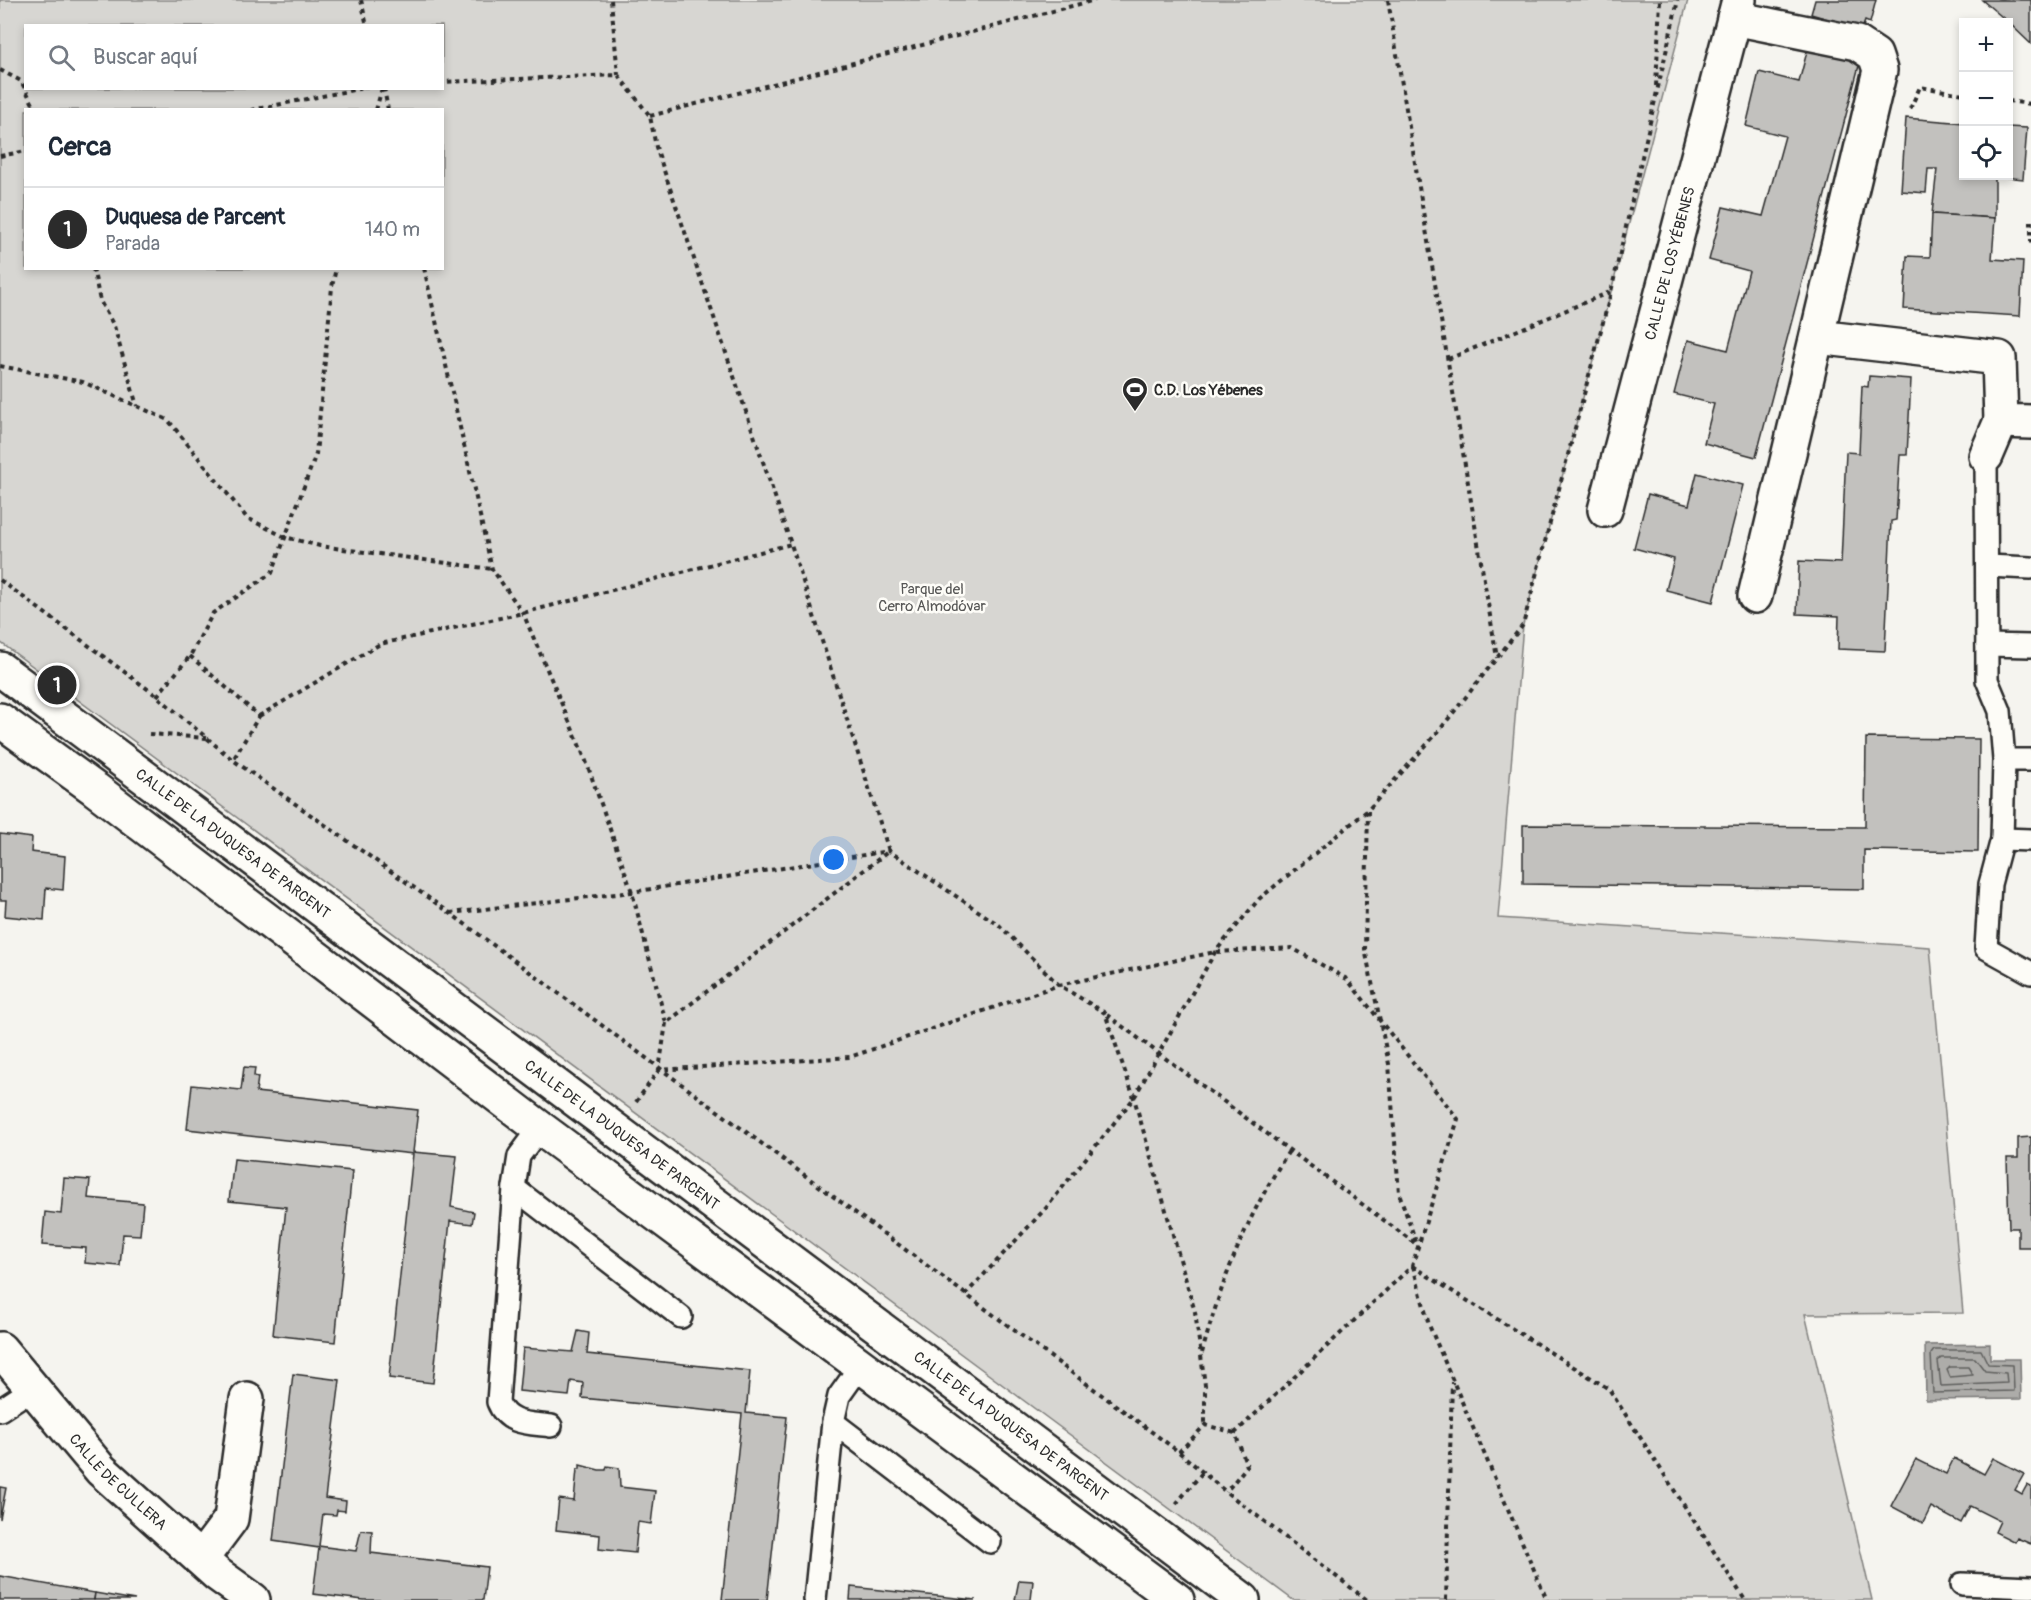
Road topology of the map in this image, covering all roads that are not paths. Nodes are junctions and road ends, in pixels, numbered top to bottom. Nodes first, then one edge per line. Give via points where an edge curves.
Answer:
1 (1737, 9) edge
2 (1817, 337) junction
3 (2016, 422) edge
4 (1986, 456) joint
5 (1605, 510) dead end
6 (1987, 566) junction
7 (2031, 568) edge
8 (1755, 596) dead end
9 (1987, 645) junction
10 (2031, 646) edge
11 (0, 669) edge
12 (0, 720) edge
13 (2004, 760) junction
14 (2031, 760) edge
15 (2002, 839) junction
16 (2031, 840) edge
17 (2031, 973) edge
18 (540, 1128) junction
19 (514, 1188) junction
20 (681, 1317) dead end
21 (0, 1349) edge
22 (861, 1365) junction
23 (32, 1389) junction
24 (247, 1399) dead end
25 (0, 1410) edge
26 (833, 1422) junction
27 (551, 1426) dead end
28 (990, 1542) dead end
29 (201, 1559) junction
30 (1962, 1584) dead end
31 (2031, 1587) edge
32 (254, 1600) edge
33 (814, 1600) edge
34 (1177, 1600) edge
35 (1243, 1600) edge

1 - 2 street, CALLE DE LOS YÉBENES via 1857,43 1875,55 1880,70
1 - 5 street, CALLE DE LOS YÉBENES
2 - 3 street via 1999,358
2 - 8 street, CALLE DE LOS YÉBENES
3 - 4 street
4 - 6 lane
6 - 7 lane
6 - 9 lane
9 - 10 lane
9 - 13 lane via 1987,680 2001,711
11 - 35 street, CALLE DE LA DUQUESA DE PARCENT
12 - 18 street
13 - 14 lane
13 - 15 lane
15 - 16 lane
15 - 17 lane via 1990,884 1986,948
18 - 19 lane via 519,1156
18 - 22 street
19 - 20 lane
19 - 27 lane via 498,1402 503,1414 514,1421
21 - 23 street, CALLE DE CULLERA
22 - 26 lane via 839,1396
22 - 34 street
23 - 25 lane
23 - 29 street, CALLE DE CULLERA via 101,1470
24 - 29 street via 231,1519
26 - 28 lane
26 - 33 lane
29 - 32 street, CALLE DE CULLERA
30 - 31 lane

